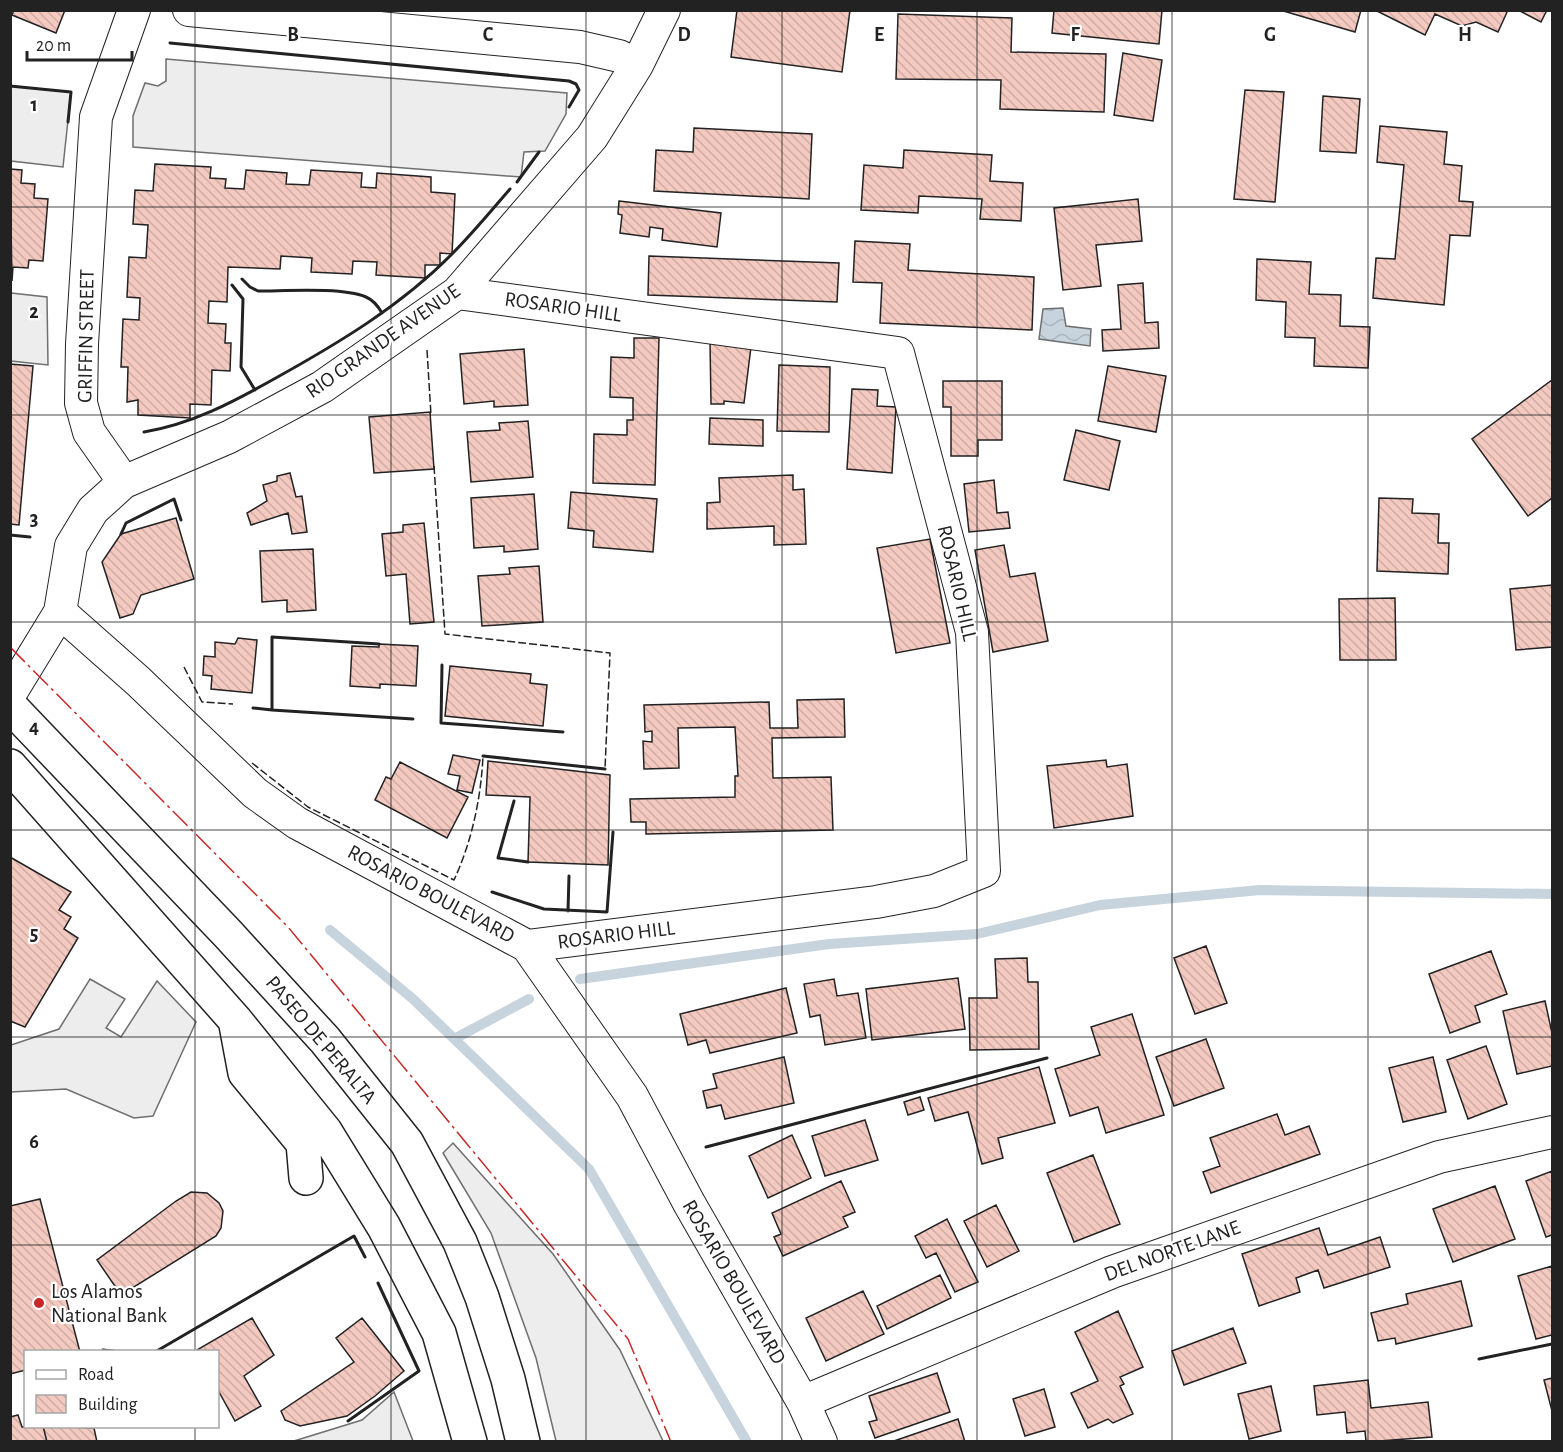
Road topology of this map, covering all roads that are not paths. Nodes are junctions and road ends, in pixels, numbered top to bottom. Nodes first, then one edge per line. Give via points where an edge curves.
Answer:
1 (134, 10) edge
2 (189, 10) edge
3 (664, 10) edge
4 (637, 65) junction
5 (457, 293) junction
6 (124, 482) junction
7 (60, 612) junction
8 (10, 694) edge
9 (10, 706) edge
10 (10, 766) edge
11 (527, 946) junction
12 (236, 1021) junction
13 (1552, 1132) edge
14 (306, 1178) dead end
15 (803, 1402) junction
16 (470, 1442) edge
17 (523, 1442) edge
18 (820, 1442) edge

1 - 6 street, GRIFFIN STREET via 96,117 82,344 81,403 88,432
2 - 4 street via 580,47 610,53
3 - 4 street, RIO GRANDE AVENUE
4 - 5 street, RIO GRANDE AVENUE via 592,137
5 - 6 street, RIO GRANDE AVENUE via 322,387 229,437
5 - 11 street, ROSARIO HILL via 898,353 972,632 984,871 934,891 876,902
6 - 7 street via 93,510 72,546
7 - 8 street
7 - 11 street, ROSARIO BOULEVARD via 255,793 297,823
9 - 17 main road, PASEO DE PERALTA via 325,1040 407,1143 460,1242 482,1297
10 - 12 main road
11 - 15 street, ROSARIO BOULEVARD via 632,1096
12 - 14 main road via 245,1073 303,1143
12 - 16 main road via 326,1131 384,1227 439,1333
13 - 15 street, DEL NORTE LANE via 1439,1157 1112,1272
15 - 18 street, ROSARIO BOULEVARD

